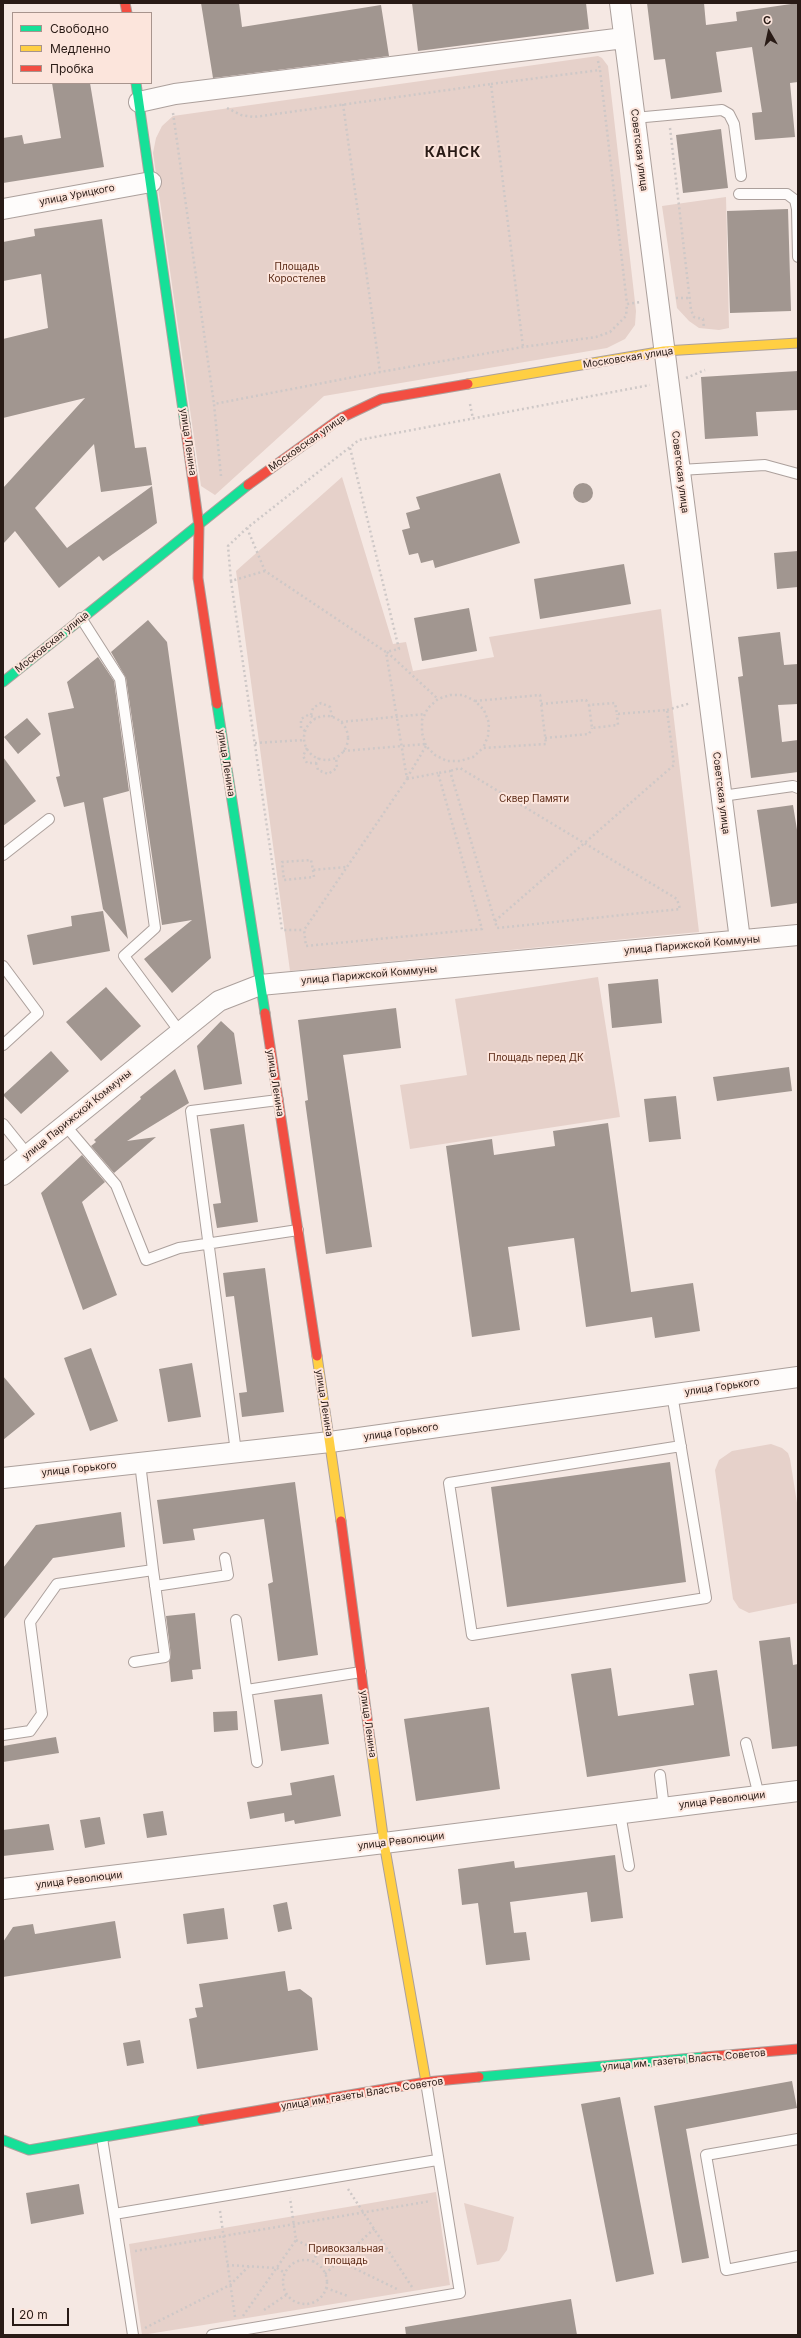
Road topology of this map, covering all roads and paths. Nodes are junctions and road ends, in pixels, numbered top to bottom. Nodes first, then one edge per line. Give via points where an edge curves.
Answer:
1 (620, 3) edge
2 (624, 38) junction
3 (136, 84) edge
4 (491, 84) junction
5 (139, 102) junction
6 (343, 104) junction
7 (174, 106) junction
8 (223, 106) dead end
9 (669, 116) junction
10 (634, 118) junction
11 (741, 176) dead end
12 (151, 182) junction
13 (739, 194) dead end
14 (3, 209) edge
15 (798, 257) edge
16 (690, 298) junction
17 (658, 300) junction
18 (627, 304) junction
19 (798, 344) edge
20 (523, 347) junction
21 (706, 349) junction
22 (664, 351) junction
23 (380, 372) junction
24 (668, 382) junction
25 (214, 404) junction
26 (350, 448) junction
27 (680, 470) junction
28 (798, 474) edge
29 (221, 476) dead end
30 (200, 526) junction
31 (247, 528) junction
32 (265, 571) junction
33 (230, 581) junction
34 (80, 618) junction
35 (386, 652) junction
36 (3, 682) edge
37 (438, 699) junction
38 (709, 699) junction
39 (475, 700) junction
40 (541, 704) junction
41 (589, 705) junction
42 (667, 710) junction
43 (425, 714) junction
44 (617, 714) junction
45 (311, 715) junction
46 (397, 716) junction
47 (332, 717) junction
48 (316, 718) junction
49 (341, 722) junction
50 (592, 728) junction
51 (305, 731) junction
52 (544, 738) junction
53 (304, 740) junction
54 (255, 743) junction
55 (426, 745) junction
56 (402, 746) junction
57 (307, 748) junction
58 (483, 748) junction
59 (343, 750) junction
60 (336, 757) junction
61 (320, 758) junction
62 (460, 761) junction
63 (316, 763) junction
64 (460, 768) junction
65 (450, 771) junction
66 (438, 773) junction
67 (407, 779) junction
68 (798, 788) edge
69 (722, 796) junction
70 (49, 819) dead end
71 (584, 843) junction
72 (3, 855) edge
73 (347, 867) junction
74 (313, 870) junction
75 (495, 921) junction
76 (304, 930) junction
77 (798, 935) edge
78 (740, 940) junction
79 (3, 966) edge
80 (260, 985) junction
81 (180, 1032) junction
82 (3, 1045) edge
83 (278, 1100) junction
84 (3, 1124) edge
85 (65, 1125) junction
86 (28, 1155) junction
87 (3, 1175) edge
88 (298, 1230) junction
89 (210, 1242) junction
90 (798, 1377) edge
91 (672, 1394) junction
92 (330, 1442) junction
93 (681, 1446) junction
94 (236, 1452) junction
95 (140, 1463) junction
96 (3, 1478) edge
97 (225, 1558) dead end
98 (153, 1570) junction
99 (155, 1586) junction
100 (236, 1620) dead end
101 (134, 1662) dead end
102 (361, 1672) junction
103 (247, 1690) junction
104 (3, 1735) edge
105 (746, 1743) dead end
106 (257, 1762) dead end
107 (660, 1776) dead end
108 (798, 1791) edge
109 (759, 1796) junction
110 (664, 1808) junction
111 (620, 1813) junction
112 (384, 1843) junction
113 (629, 1866) dead end
114 (3, 1889) edge
115 (798, 2049) edge
116 (426, 2082) junction
117 (102, 2138) junction
118 (798, 2138) edge
119 (3, 2140) edge
120 (437, 2160) junction
121 (339, 2176) junction
122 (287, 2185) junction
123 (218, 2197) junction
124 (437, 2200) dead end
125 (365, 2212) junction
126 (114, 2214) junction
127 (294, 2224) junction
128 (375, 2228) junction
129 (223, 2236) junction
130 (296, 2240) junction
131 (130, 2251) dead end
132 (318, 2251) junction
133 (798, 2256) edge
134 (338, 2261) junction
135 (313, 2262) junction
136 (227, 2265) junction
137 (249, 2266) junction
138 (277, 2268) junction
139 (285, 2273) junction
140 (325, 2274) junction
141 (230, 2285) junction
142 (420, 2299) junction
143 (236, 2331) junction
144 (137, 2332) edge
145 (212, 2335) edge

1 - 2 street, Советская улица
2 - 7 street
2 - 10 street, Советская улица
3 - 5 street, улица Ленина
4 - 6 path
4 - 18 path via 600,70
4 - 20 path
5 - 7 street
5 - 12 street, улица Ленина
6 - 8 path via 254,116 241,115
6 - 23 path
7 - 25 path
9 - 10 lane
9 - 11 lane via 722,110 729,114 734,124
9 - 16 path
10 - 17 street, Советская улица
12 - 14 street, улица Урицкого
12 - 30 street, улица Ленина
13 - 15 lane via 788,194 795,200
16 - 17 path
16 - 21 path via 694,317 703,319
17 - 18 path
17 - 22 street, Советская улица
18 - 20 path via 626,316 610,332 596,337
19 - 21 street, Московская улица
20 - 23 path
21 - 22 street, Московская улица
21 - 24 path via 707,369 691,378
22 - 24 street, Советская улица
22 - 30 street, Московская улица via 381,400 341,418 232,497
23 - 25 path
24 - 26 path via 359,440
24 - 27 street, Советская улица
25 - 29 path
26 - 31 path
26 - 35 path via 399,649
27 - 28 lane via 765,465
27 - 38 street, Советская улица
30 - 34 street, Московская улица
30 - 80 street, улица Ленина via 198,578
31 - 32 path
31 - 33 path via 228,546
32 - 33 path
32 - 35 path
33 - 54 path
34 - 36 street, Московская улица
34 - 81 lane via 120,679 155,928 124,956
35 - 37 path
35 - 46 path
37 - 39 path via 450,695 463,695
37 - 43 path
38 - 42 path
38 - 69 street, Советская улица
39 - 40 path via 540,695
39 - 58 path via 484,710 489,723 488,736
40 - 41 path via 586,700
40 - 52 path
41 - 44 path via 615,703
41 - 50 path
42 - 44 path
42 - 71 path via 674,765
43 - 46 path
43 - 55 path via 422,720 422,733
44 - 50 path via 618,725
45 - 47 path via 313,708 321,703 330,707
45 - 48 path
45 - 51 path via 305,715 300,722 301,728
46 - 49 path
46 - 56 path
47 - 48 path
47 - 49 path
48 - 51 path
49 - 59 path via 348,736
50 - 52 path via 589,734
51 - 53 path
52 - 58 path via 546,744
53 - 54 path
53 - 57 path
54 - 76 path via 282,930
55 - 56 path
55 - 62 path via 435,755 447,761
55 - 67 path
56 - 59 path
56 - 67 path
57 - 61 path
57 - 63 path via 303,758 310,764
58 - 62 path via 473,757
59 - 60 path
60 - 61 path
60 - 63 path via 337,768 328,774 318,770
61 - 63 path
62 - 64 path
64 - 65 path
64 - 71 path
65 - 66 path
65 - 75 path
66 - 67 path
66 - 76 path via 482,929 306,946
67 - 73 path
68 - 69 lane via 793,786
69 - 78 street, Советская улица
70 - 72 lane
71 - 75 path
71 - 75 path via 677,899 680,909 497,928
73 - 74 path
73 - 76 path
74 - 74 path via 312,860 282,862 284,880 314,877
77 - 78 street, улица Парижской Коммуны
78 - 80 street, улица Парижской Коммуны
79 - 82 lane via 38,1013
80 - 81 street, улица Парижской Коммуны via 219,1001
80 - 83 street, улица Ленина
81 - 85 street, улица Парижской Коммуны
83 - 88 street, улица Ленина
83 - 89 lane via 191,1111
84 - 86 lane
85 - 86 street, улица Парижской Коммуны
85 - 89 lane via 116,1185 146,1260 179,1248
86 - 87 street, улица Парижской Коммуны
88 - 89 lane
88 - 92 street, улица Ленина
89 - 94 lane
90 - 91 street, улица Горького
91 - 92 street, улица Горького
91 - 93 lane
92 - 94 street, улица Горького
92 - 102 street, улица Ленина
93 - 93 lane via 706,1598 472,1635 449,1483
94 - 95 street, улица Горького
95 - 96 street, улица Горького
95 - 98 lane
97 - 99 lane via 228,1575
98 - 99 lane
98 - 104 lane via 57,1584 30,1622 42,1714 30,1731
99 - 101 lane via 165,1656
100 - 103 lane
102 - 103 lane
102 - 112 street, улица Ленина
103 - 106 lane
105 - 109 lane
107 - 110 lane
108 - 109 street, улица Революции
109 - 110 street, улица Революции
110 - 111 street, улица Революции
111 - 112 street, улица Революции
111 - 113 lane
112 - 114 street, улица Революции
112 - 116 street, улица Ленина
115 - 116 street, улица им. газеты Власть Советов
116 - 117 street, улица им. газеты Власть Советов
116 - 120 lane
117 - 119 street, улица им. газеты Власть Советов via 29,2150
117 - 126 lane
118 - 133 lane via 706,2155 726,2270
120 - 121 lane
120 - 142 lane via 460,2292
121 - 122 lane
121 - 125 path
122 - 123 lane
122 - 127 path
123 - 126 lane
123 - 129 path
124 - 125 path
125 - 127 path
125 - 128 path
126 - 144 lane
127 - 129 path
127 - 130 path
128 - 134 path
128 - 142 path
129 - 131 path
129 - 136 path
130 - 132 path
130 - 138 path
132 - 134 path
132 - 135 path
134 - 140 path
134 - 142 path
135 - 139 path via 296,2262
135 - 140 path
136 - 137 path
136 - 141 path
137 - 138 path
137 - 141 path
138 - 139 path
138 - 143 path via 240,2320
139 - 140 path via 283,2288 286,2295 298,2304 313,2303 324,2294
141 - 143 path
141 - 144 path
142 - 143 lane
143 - 145 lane

